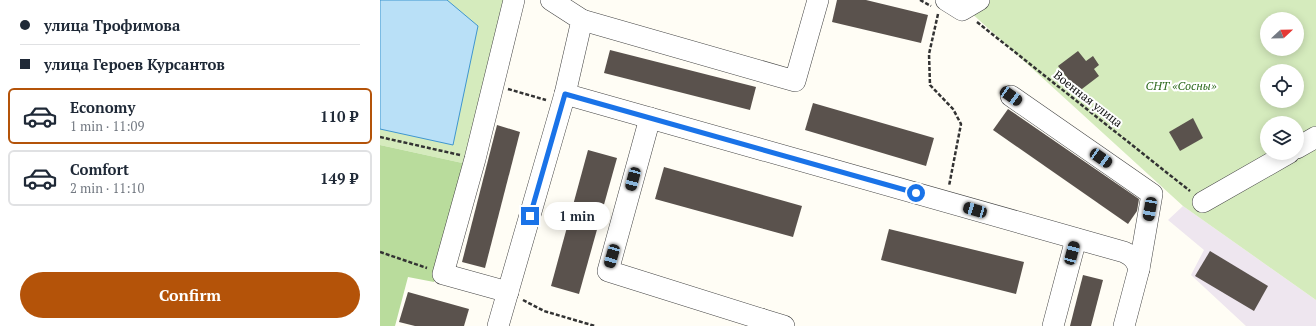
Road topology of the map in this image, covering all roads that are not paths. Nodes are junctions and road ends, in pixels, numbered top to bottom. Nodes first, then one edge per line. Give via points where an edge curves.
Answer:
1 (514, 0) edge
2 (551, 0) edge
3 (818, 0) edge
4 (582, 20) junction
5 (565, 94) junction
6 (1011, 96) dead end
7 (650, 118) junction
8 (1316, 137) edge
9 (1304, 144) edge
10 (1276, 160) edge
11 (1203, 202) road end
12 (1076, 239) junction
13 (1139, 269) junction
14 (508, 292) junction
15 (760, 322) edge
16 (498, 326) edge
17 (784, 326) edge
18 (1053, 326) edge
19 (1124, 326) edge

1 - 14 street via 475,159 443,274
2 - 4 street
3 - 4 street via 795,81
4 - 5 street
5 - 7 street
5 - 14 street
6 - 13 street via 1152,194
7 - 12 street
7 - 15 street via 608,271
8 - 9 street
10 - 11 street
12 - 13 street via 1131,255
12 - 18 street
13 - 19 street
14 - 16 street
15 - 17 street

